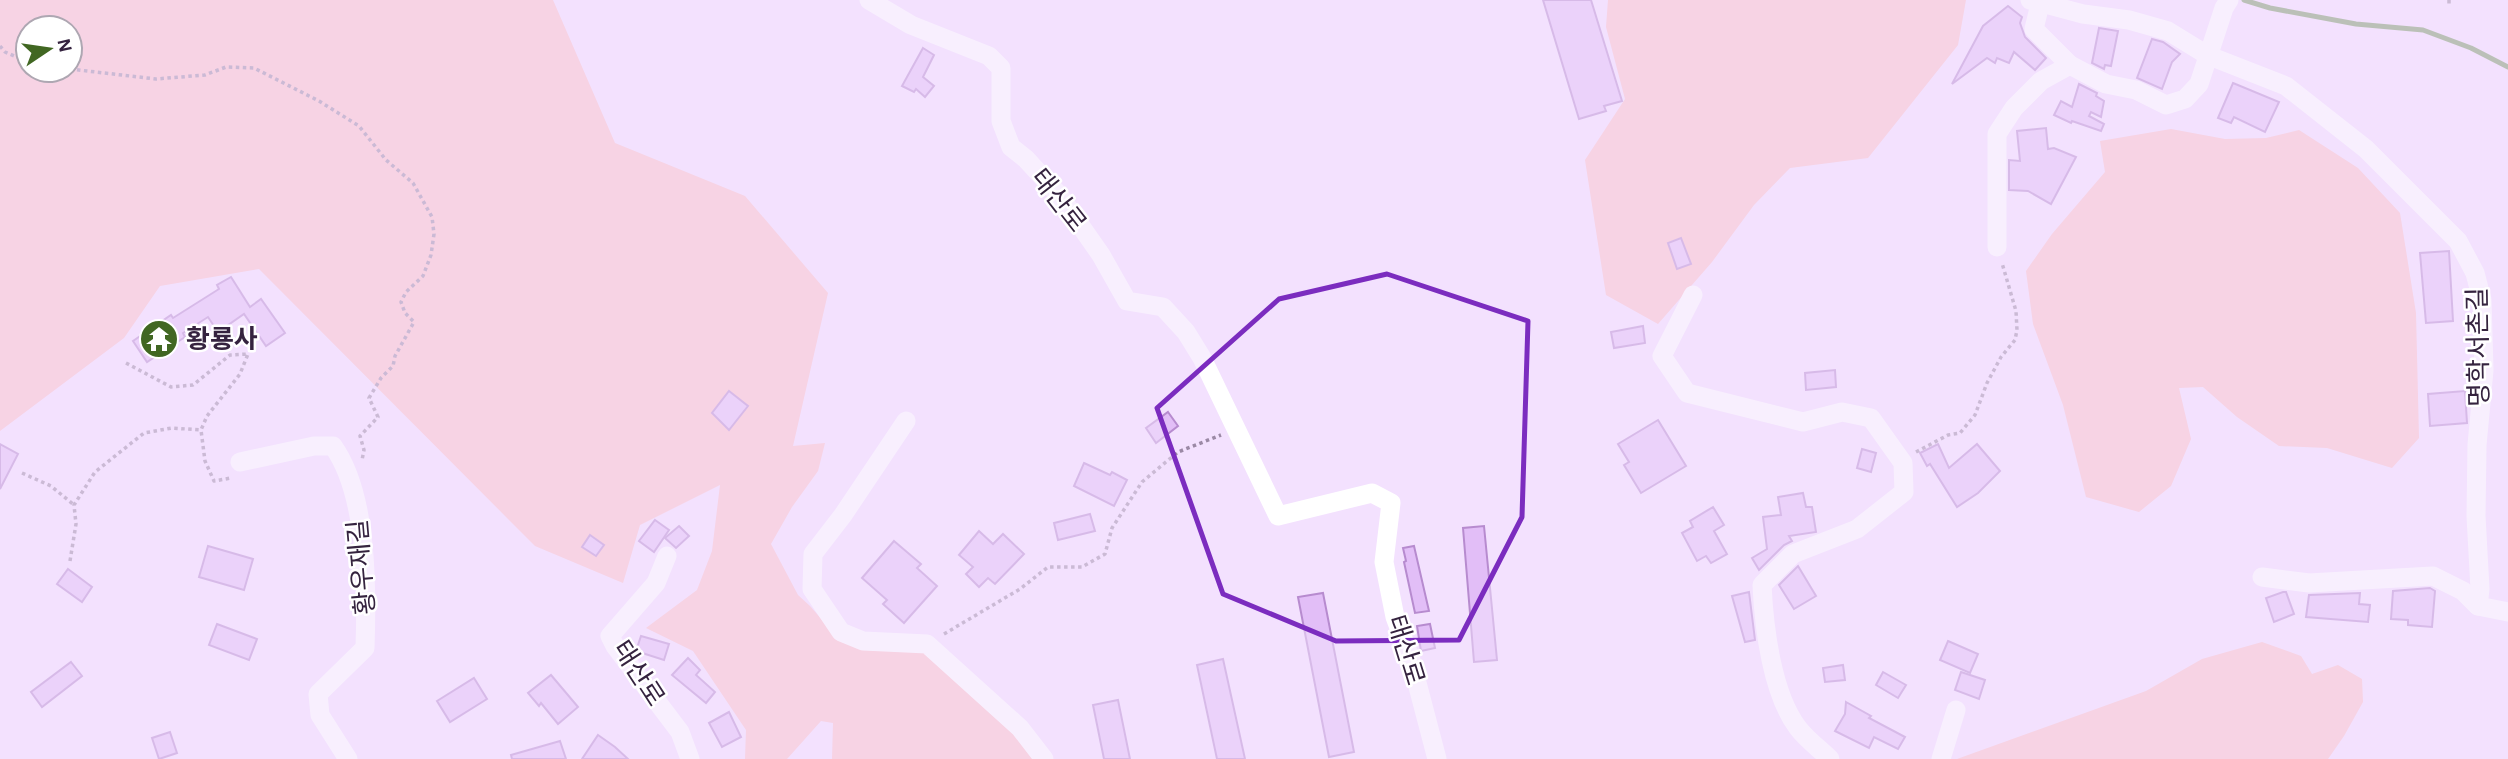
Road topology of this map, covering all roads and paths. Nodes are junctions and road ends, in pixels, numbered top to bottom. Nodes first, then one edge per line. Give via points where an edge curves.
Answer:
1 (869, 0) edge
2 (2230, 0) edge
3 (2035, 2) edge
4 (0, 46) edge
5 (2207, 55) junction
6 (14, 56) edge
7 (2070, 65) junction
8 (84, 71) edge
9 (1997, 247) joint
10 (1693, 295) dead end
11 (126, 363) dead end
12 (906, 421) dead end
13 (1235, 429) junction
14 (201, 430) junction
15 (1902, 461) junction
16 (240, 462) joint
17 (22, 473) dead end
18 (351, 488) junction
19 (74, 505) junction
20 (667, 556) dead end
21 (70, 561) dead end
22 (2262, 577) dead end
23 (2478, 606) junction
24 (2508, 612) edge
25 (927, 644) junction
26 (1956, 710) dead end
27 (348, 759) edge
28 (691, 759) edge
29 (1044, 759) edge
30 (1437, 759) edge
31 (1830, 759) edge
32 (1941, 759) edge

1 - 13 street, 태산로 via 911,25 989,56 1001,68 1001,121 1011,147 1059,195 1126,301 1163,307 1186,332
2 - 5 street
3 - 5 street, 명학서촌길 via 2168,31
3 - 7 street, 명학서촌길 via 2034,29
4 - 6 path
5 - 7 street, 명학서촌길 via 2199,84 2185,99 2166,105 2136,90 2106,84
5 - 23 street, 명학서촌길 via 2286,86 2339,126 2458,242 2475,272 2482,300 2484,370 2477,445
7 - 9 street via 2041,81 2014,108 1997,134
8 - 18 path via 156,79 205,75 226,67 254,68 359,126 386,160 413,183 432,217 431,256 424,276 401,302 414,322 393,366 369,398 378,417 360,436 364,450
9 - 15 path via 2016,311 2015,340 1987,383 1975,415 1960,433
10 - 15 street via 1662,356 1687,393 1803,422 1842,412 1871,418
11 - 14 path via 171,387 193,385 230,355 247,354 240,374
12 - 25 street via 813,554 812,589 841,632 863,641
13 - 25 path via 1178,452 1142,482 1112,528 1105,554 1082,567 1048,567 1020,589
13 - 30 street, 태산로 via 1278,516 1372,493 1391,503 1384,562 1395,617
14 - 16 path via 205,461 214,481 232,478
14 - 19 path via 172,428 144,433 95,472
15 - 31 street via 1904,492 1857,529 1793,554 1762,585 1763,616 1780,692 1798,728
16 - 18 street, 황우재길 via 333,446 344,461
17 - 19 path via 51,486
18 - 27 street, 황우재길 via 367,587 365,648 318,694 320,715
19 - 21 path
20 - 28 street, 태산로 via 656,583 610,636 680,732
22 - 23 street via 2309,583 2433,576 2463,591
23 - 24 street
25 - 29 street via 1020,728
26 - 32 street

